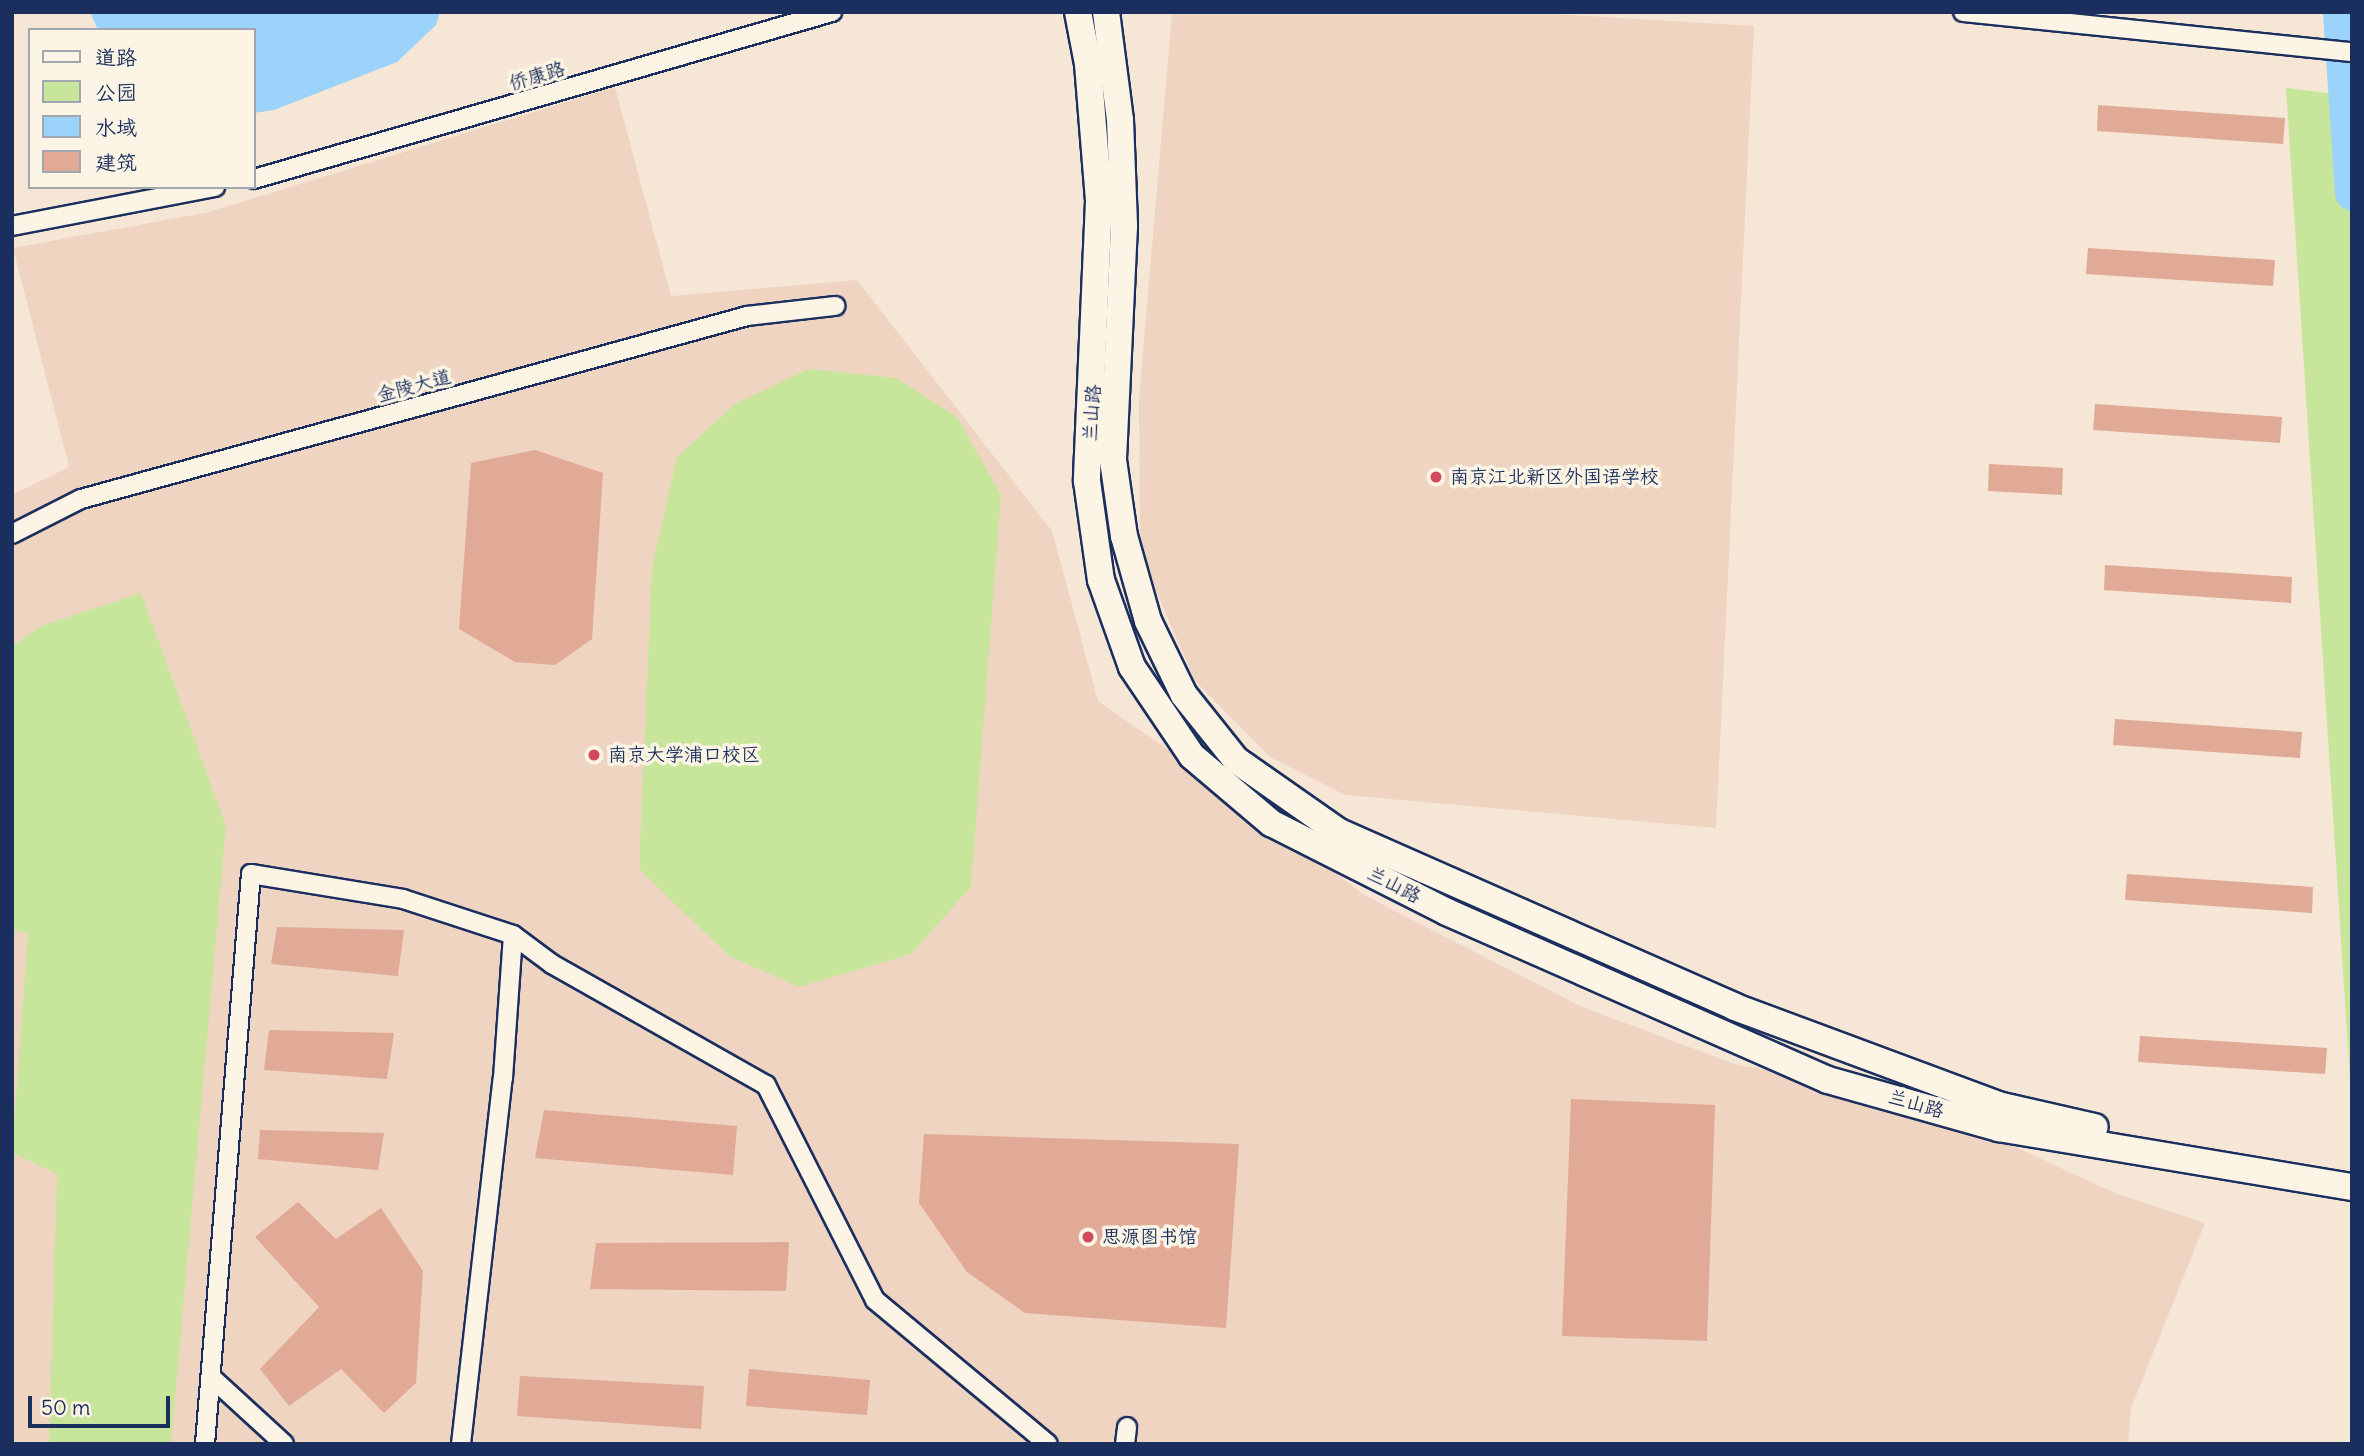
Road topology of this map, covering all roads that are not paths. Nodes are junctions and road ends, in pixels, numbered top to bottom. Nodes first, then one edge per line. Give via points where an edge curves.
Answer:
1 (832, 12) edge
2 (1078, 12) edge
3 (1106, 12) edge
4 (1963, 12) edge
5 (2352, 52) edge
6 (256, 178) edge
7 (205, 189) edge
8 (12, 226) edge
9 (835, 306) dead end
10 (12, 534) edge
11 (513, 935) junction
12 (2352, 1170) edge
13 (2352, 1187) edge
14 (211, 1377) junction
15 (205, 1444) edge
16 (284, 1444) edge
17 (461, 1444) edge
18 (1048, 1444) edge

1 - 6 street, 侨康路
2 - 13 street, 兰山路 via 1088,64 1099,201 1087,481 1101,580 1132,667 1192,755 1283,829 1447,912 1828,1080 1999,1128
3 - 12 street, 兰山路 via 1122,173 1113,460 1124,536 1148,621 1178,682 1236,760 1339,832 1735,1007 1909,1075 1998,1105 2118,1133
4 - 5 street
7 - 8 street
9 - 10 street, 金陵大道 via 747,316 81,499
11 - 14 street via 403,899 251,874
11 - 17 street via 500,1106
11 - 18 street via 552,964 766,1085 875,1300
14 - 15 street
14 - 16 street

